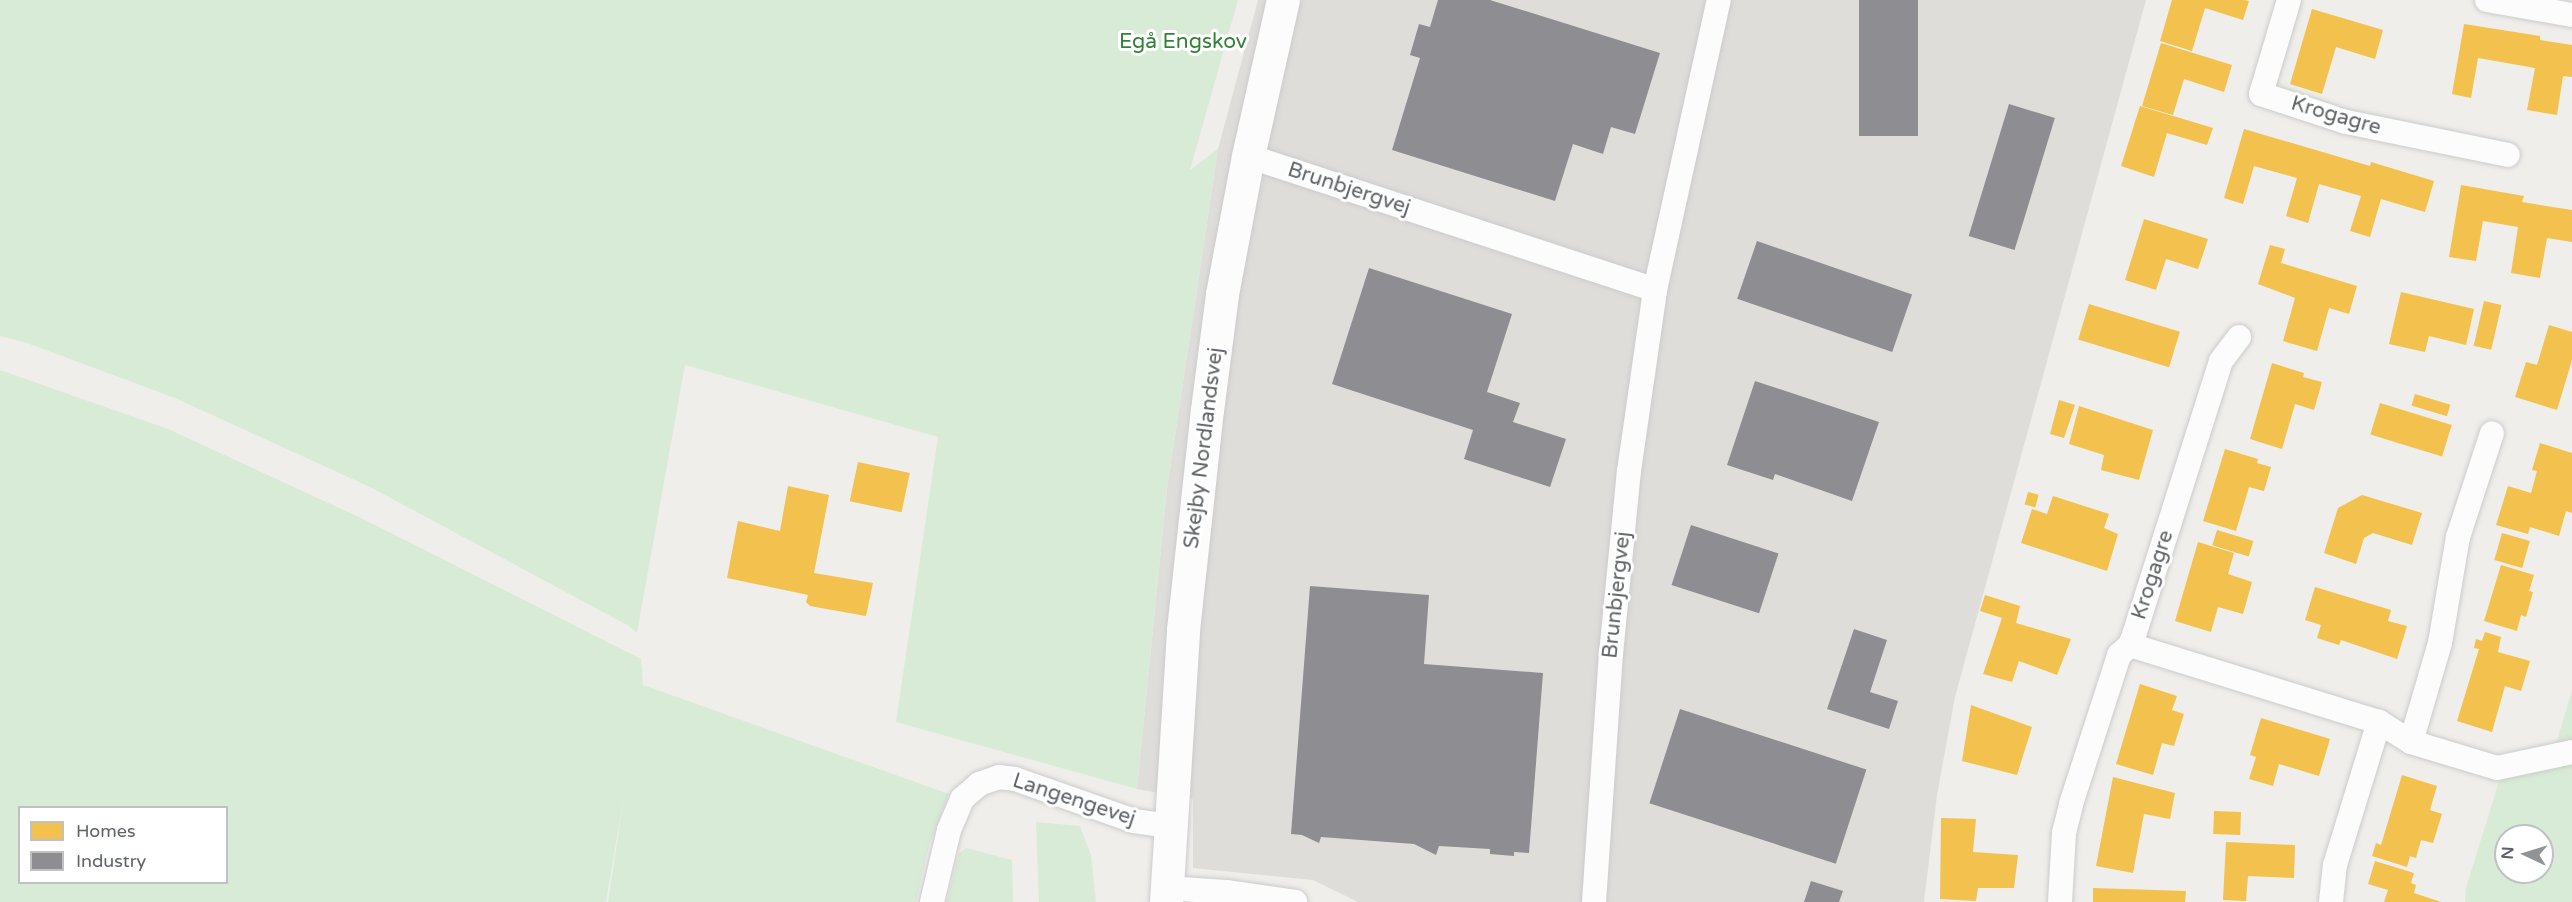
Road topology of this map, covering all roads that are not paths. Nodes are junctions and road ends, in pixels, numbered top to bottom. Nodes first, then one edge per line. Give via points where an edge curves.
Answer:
1 (1283, 0) edge
2 (1719, 0) edge
3 (2289, 0) edge
4 (2487, 0) edge
5 (2572, 15) edge
6 (2508, 155) dead end
7 (1248, 156) junction
8 (1655, 290) junction
9 (2239, 337) dead end
10 (2492, 433) dead end
11 (2130, 645) junction
12 (2379, 722) junction
13 (2411, 742) junction
14 (2572, 752) edge
15 (1170, 826) junction
16 (1166, 895) edge
17 (932, 902) edge
18 (1295, 902) edge
19 (1594, 902) edge
20 (2060, 902) edge
21 (2331, 902) edge

1 - 7 street, Skejby Nordlandsvej
2 - 8 street, Brunbjergvej
3 - 6 street, Krogagre via 2260,94 2346,122
4 - 5 street
7 - 8 street, Brunbjergvej
7 - 15 street, Skejby Nordlandsvej via 1222,294 1207,410 1183,630
8 - 19 street, Brunbjergvej via 1627,493 1611,654
9 - 11 street, Krogagre via 2222,361
10 - 13 street via 2458,537 2440,643
11 - 12 street, Krogagre
11 - 20 street, Krogagre via 2118,655 2071,804 2064,834
12 - 13 street, Krogagre
12 - 21 street via 2335,865
13 - 14 street, Krogagre via 2497,768
15 - 16 street, Skejby Nordlandsvej
15 - 17 street, Langengevej via 1134,821 1015,779 999,777 979,784 962,799 949,830
16 - 18 street via 1226,891

